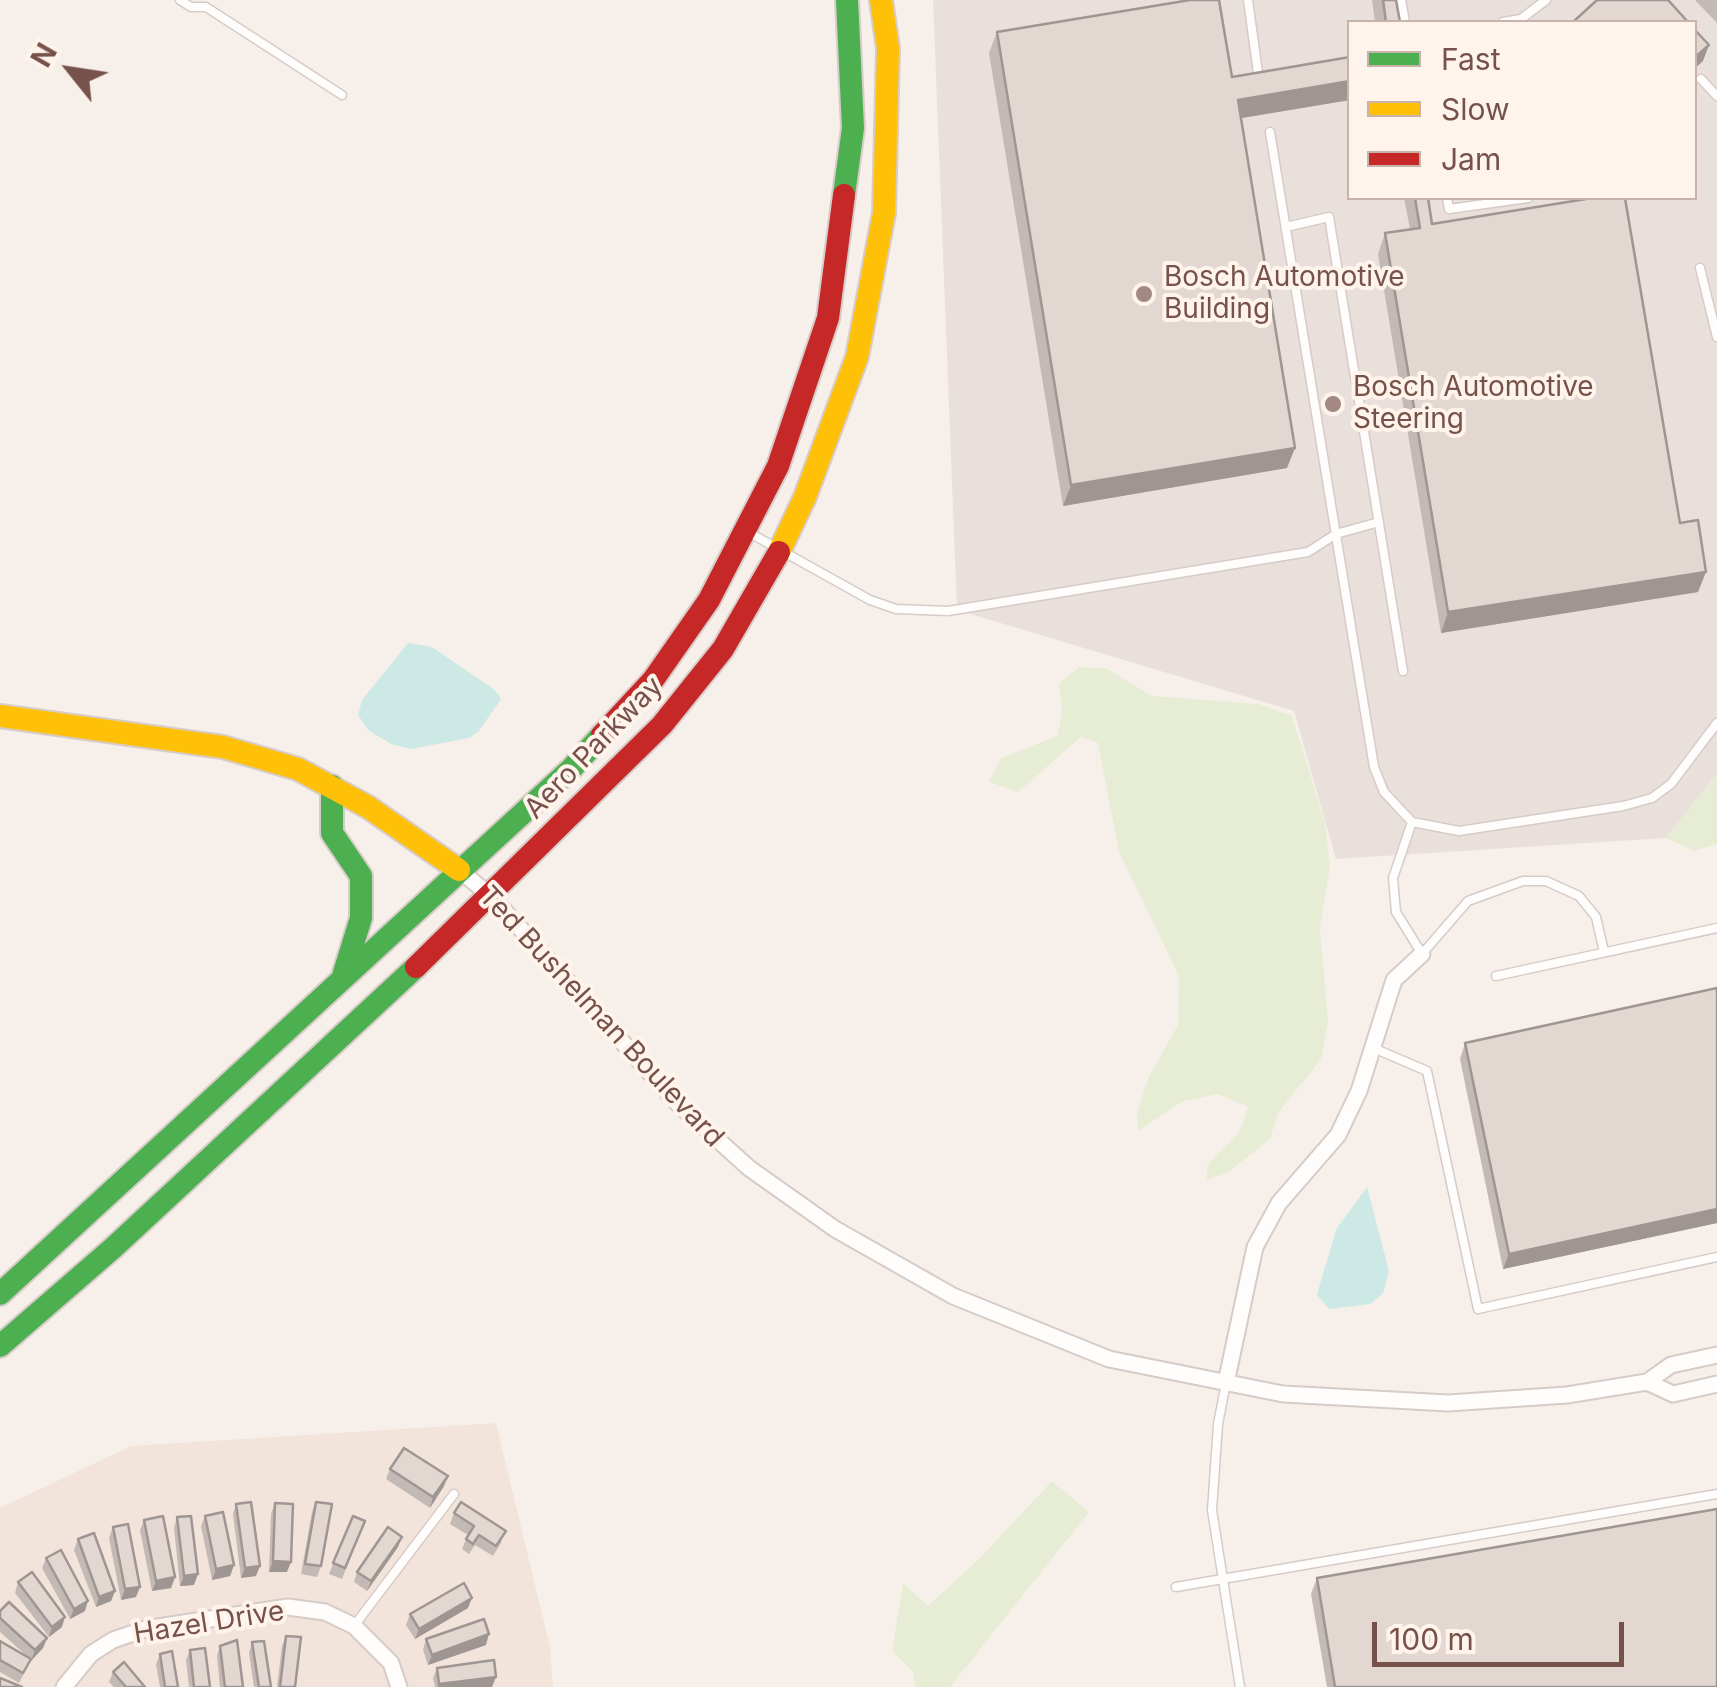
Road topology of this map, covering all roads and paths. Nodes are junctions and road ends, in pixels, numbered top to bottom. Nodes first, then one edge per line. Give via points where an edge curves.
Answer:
1 (180, 0) edge
2 (846, 0) edge
3 (882, 0) edge
4 (1248, 0) edge
5 (1546, 0) edge
6 (1514, 20) edge
7 (1258, 73) edge
8 (1701, 79) dead end
9 (342, 94) dead end
10 (1717, 96) edge
11 (1270, 132) dead end
12 (1447, 200) edge
13 (1515, 200) edge
14 (1286, 227) junction
15 (1700, 268) dead end
16 (1717, 337) edge
17 (1379, 522) junction
18 (748, 532) junction
19 (1336, 534) junction
20 (780, 550) junction
21 (1403, 671) dead end
22 (0, 716) edge
23 (1717, 723) edge
24 (332, 786) junction
25 (1412, 822) junction
26 (459, 870) junction
27 (492, 897) junction
28 (1717, 928) edge
29 (1604, 952) junction
30 (1422, 954) junction
31 (1496, 976) dead end
32 (341, 981) junction
33 (1372, 1047) junction
34 (1717, 1257) edge
35 (0, 1294) edge
36 (0, 1346) edge
37 (1717, 1355) edge
38 (1647, 1382) junction
39 (1226, 1384) junction
40 (1717, 1384) edge
41 (454, 1494) dead end
42 (1717, 1494) edge
43 (1221, 1579) junction
44 (1176, 1587) dead end
45 (354, 1626) junction
46 (64, 1687) edge
47 (399, 1687) edge
48 (1240, 1687) edge

1 - 9 lane via 206,7
2 - 18 main road, Aero Parkway via 853,128 838,265 814,370
3 - 20 main road, Aero Parkway via 889,148 868,303 837,421
4 - 7 lane
5 - 6 lane
8 - 10 lane
11 - 14 lane
12 - 13 lane via 1449,210
14 - 17 lane via 1329,217
14 - 19 lane
15 - 16 lane
17 - 19 lane
17 - 21 lane
18 - 20 lane
18 - 26 main road, Aero Parkway via 684,638 623,716
19 - 20 lane via 1308,552 948,611 896,609 870,600
19 - 25 lane via 1374,767 1384,792
20 - 27 main road, Aero Parkway via 722,649 662,725
22 - 24 main road via 224,747
23 - 25 lane via 1671,784 1652,798 1459,832
24 - 26 main road
24 - 32 main road via 332,832 361,876 362,894
25 - 30 lane via 1392,878 1396,912
26 - 27 street, Ted Bushelman Boulevard
26 - 32 main road, Aero Parkway
27 - 36 main road, Aero Parkway
27 - 39 street, Ted Bushelman Boulevard via 715,1140 834,1229 952,1296 1024,1326 1108,1359
28 - 29 lane
29 - 30 lane via 1596,917 1579,896 1534,881 1468,901
29 - 31 lane
30 - 33 street via 1394,980
32 - 35 main road, Aero Parkway
33 - 34 lane via 1427,1071 1478,1309
33 - 39 street via 1338,1135 1279,1202 1255,1247
37 - 38 street, Ted Bushelman Boulevard via 1671,1365
38 - 39 street, Ted Bushelman Boulevard via 1448,1403 1337,1399
38 - 40 street, Ted Bushelman Boulevard via 1673,1394
39 - 43 lane via 1212,1486
41 - 45 lane
42 - 43 lane
43 - 44 lane
43 - 48 lane
45 - 46 street, Hazel Drive via 325,1612 288,1607 146,1630 91,1654
45 - 47 street, Hazel Drive via 391,1664

